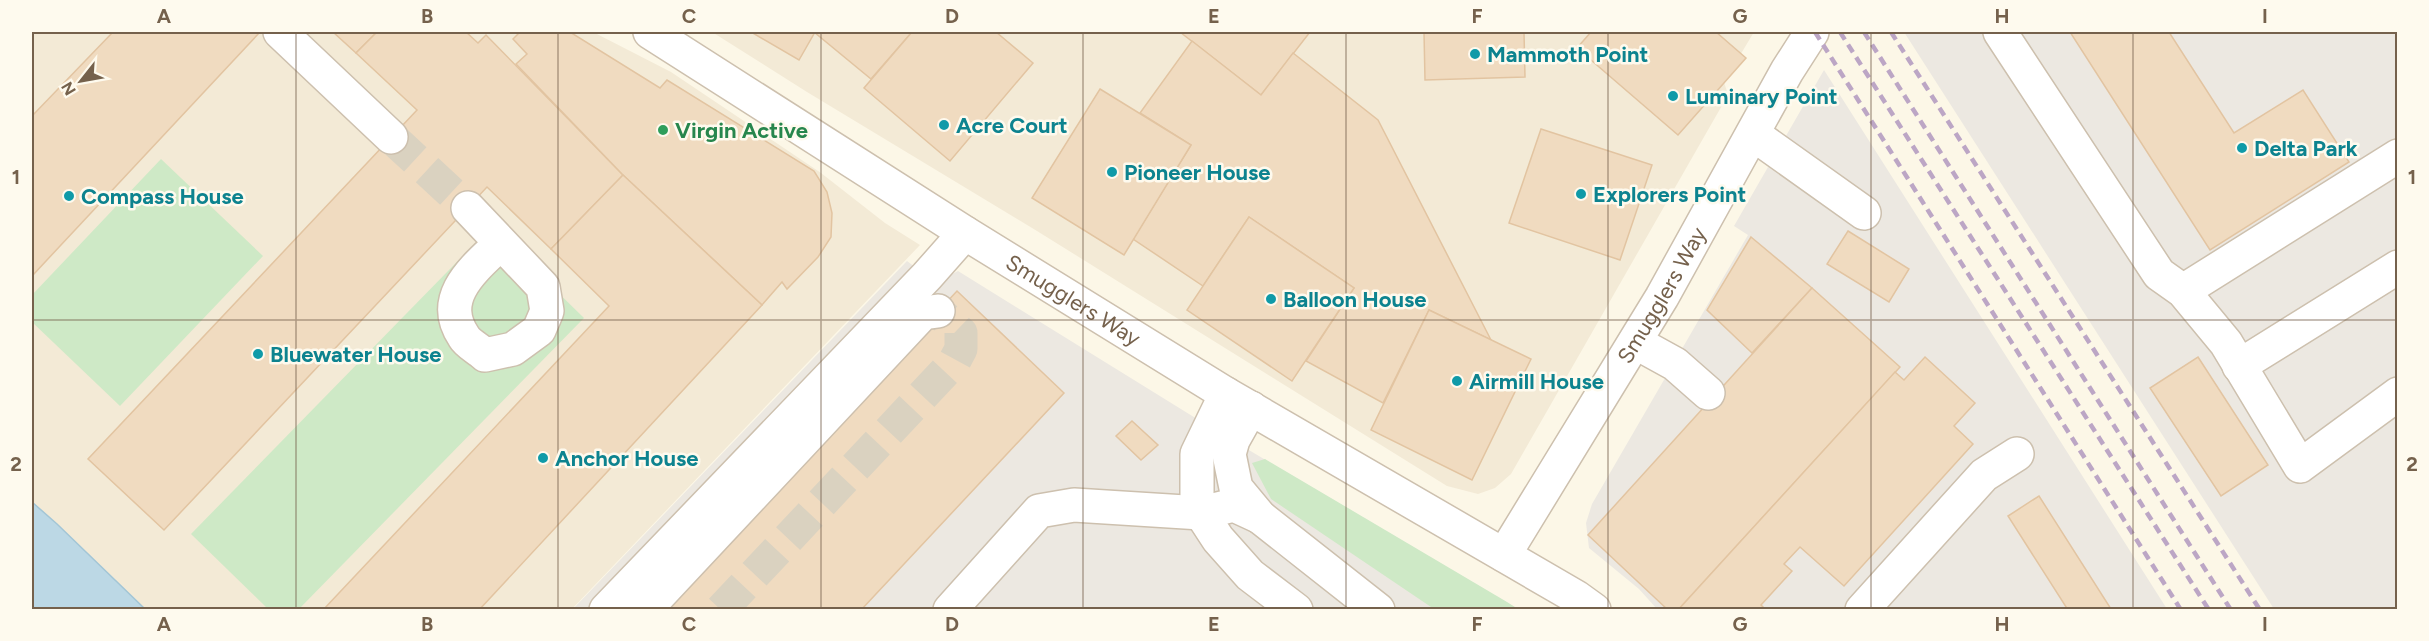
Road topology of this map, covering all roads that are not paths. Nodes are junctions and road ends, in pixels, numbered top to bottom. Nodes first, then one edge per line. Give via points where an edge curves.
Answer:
1 (280, 32) edge
2 (650, 32) edge
3 (1812, 32) edge
4 (2000, 32) edge
5 (1754, 134) junction
6 (391, 137) tunnel mouth
7 (2397, 156) edge
8 (468, 208) tunnel mouth
9 (1864, 213) dead end
10 (965, 233) junction
11 (501, 243) dead end
12 (2397, 267) edge
13 (2183, 291) junction
14 (938, 311) dead end
15 (1635, 342) junction
16 (2239, 366) junction
17 (1708, 393) dead end
18 (2397, 394) edge
19 (1239, 401) junction
20 (2017, 454) dead end
21 (1201, 513) junction
22 (1260, 517) junction
23 (1504, 555) junction
24 (606, 609) edge
25 (645, 609) edge
26 (950, 609) edge
27 (1296, 609) edge
28 (1378, 609) edge
29 (1594, 609) edge
30 (1862, 609) edge

1 - 6 street
2 - 10 street, Smugglers Way
3 - 5 street, Smugglers Way
4 - 13 street via 2158,274
5 - 9 street
5 - 15 street, Smugglers Way
7 - 13 street
8 - 11 street
10 - 19 street, Smugglers Way
10 - 24 street
12 - 16 street
13 - 16 street via 2226,343
14 - 25 street via 923,313
15 - 17 street via 1675,364
15 - 23 street, Smugglers Way
16 - 18 street via 2300,466
19 - 21 street via 1197,454 1197,501
19 - 22 street via 1229,454 1236,488
19 - 23 street, Smugglers Way
20 - 30 street via 1984,475
21 - 22 street via 1234,505
21 - 26 street via 1074,505 1039,511
21 - 27 street via 1250,575
22 - 28 street
23 - 29 street, Smugglers Way

